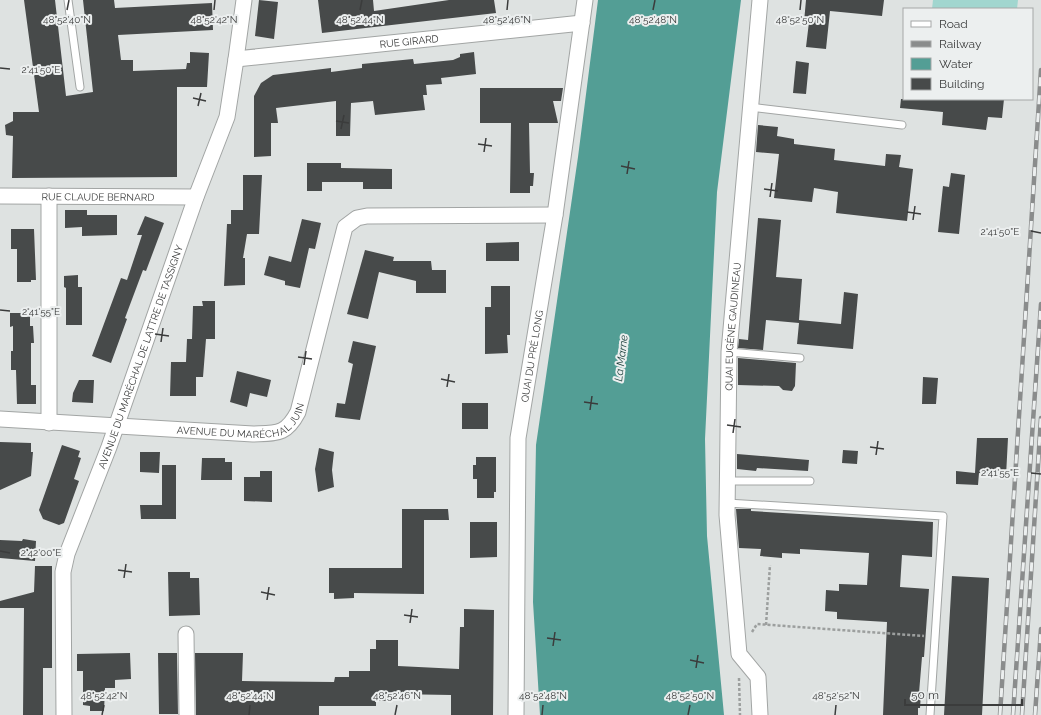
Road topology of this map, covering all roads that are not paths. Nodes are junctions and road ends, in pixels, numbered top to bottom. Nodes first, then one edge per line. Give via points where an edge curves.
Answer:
1 (68, 0) edge
2 (244, 0) edge
3 (585, 0) edge
4 (760, 0) edge
5 (582, 23) junction
6 (236, 59) junction
7 (80, 87) dead end
8 (750, 107) junction
9 (902, 125) dead end
10 (0, 196) edge
11 (49, 196) junction
12 (196, 197) junction
13 (555, 215) junction
14 (729, 352) junction
15 (800, 358) dead end
16 (0, 419) edge
17 (49, 423) junction
18 (116, 426) junction
19 (727, 481) junction
20 (810, 481) dead end
21 (727, 503) junction
22 (186, 634) dead end
23 (64, 715) edge
24 (187, 715) edge
25 (516, 715) edge
26 (760, 715) edge
27 (930, 715) edge

1 - 7 lane
2 - 6 street, AVENUE DU MARÉCHAL DE LATTRE DE TASSIGNY
3 - 5 street, QUAI DU PRÉ LONG
4 - 8 street, QUAI EUGÈNE GAUDINEAU
5 - 6 street, RUE GIRARD
5 - 13 street, QUAI DU PRÉ LONG
6 - 12 street, AVENUE DU MARÉCHAL DE LATTRE DE TASSIGNY via 226,117
8 - 9 lane
8 - 14 street, QUAI EUGÈNE GAUDINEAU
10 - 11 street, RUE CLAUDE BERNARD
11 - 12 street, RUE CLAUDE BERNARD
11 - 17 street
12 - 18 street, AVENUE DU MARÉCHAL DE LATTRE DE TASSIGNY
13 - 18 street, AVENUE DU MARÉCHAL JUIN via 357,218 345,227 298,412 292,425 280,433 253,434
13 - 25 street, QUAI DU PRÉ LONG via 518,438
14 - 15 lane
14 - 19 street, QUAI EUGÈNE GAUDINEAU
16 - 17 street, AVENUE DU MARÉCHAL JUIN
17 - 18 street, AVENUE DU MARÉCHAL JUIN
18 - 23 street, AVENUE DU MARÉCHAL DE LATTRE DE TASSIGNY via 63,572
19 - 20 lane
19 - 21 street, QUAI EUGÈNE GAUDINEAU
21 - 26 street, QUAI EUGÈNE GAUDINEAU via 739,654 758,677
21 - 27 lane via 943,516
22 - 24 street

